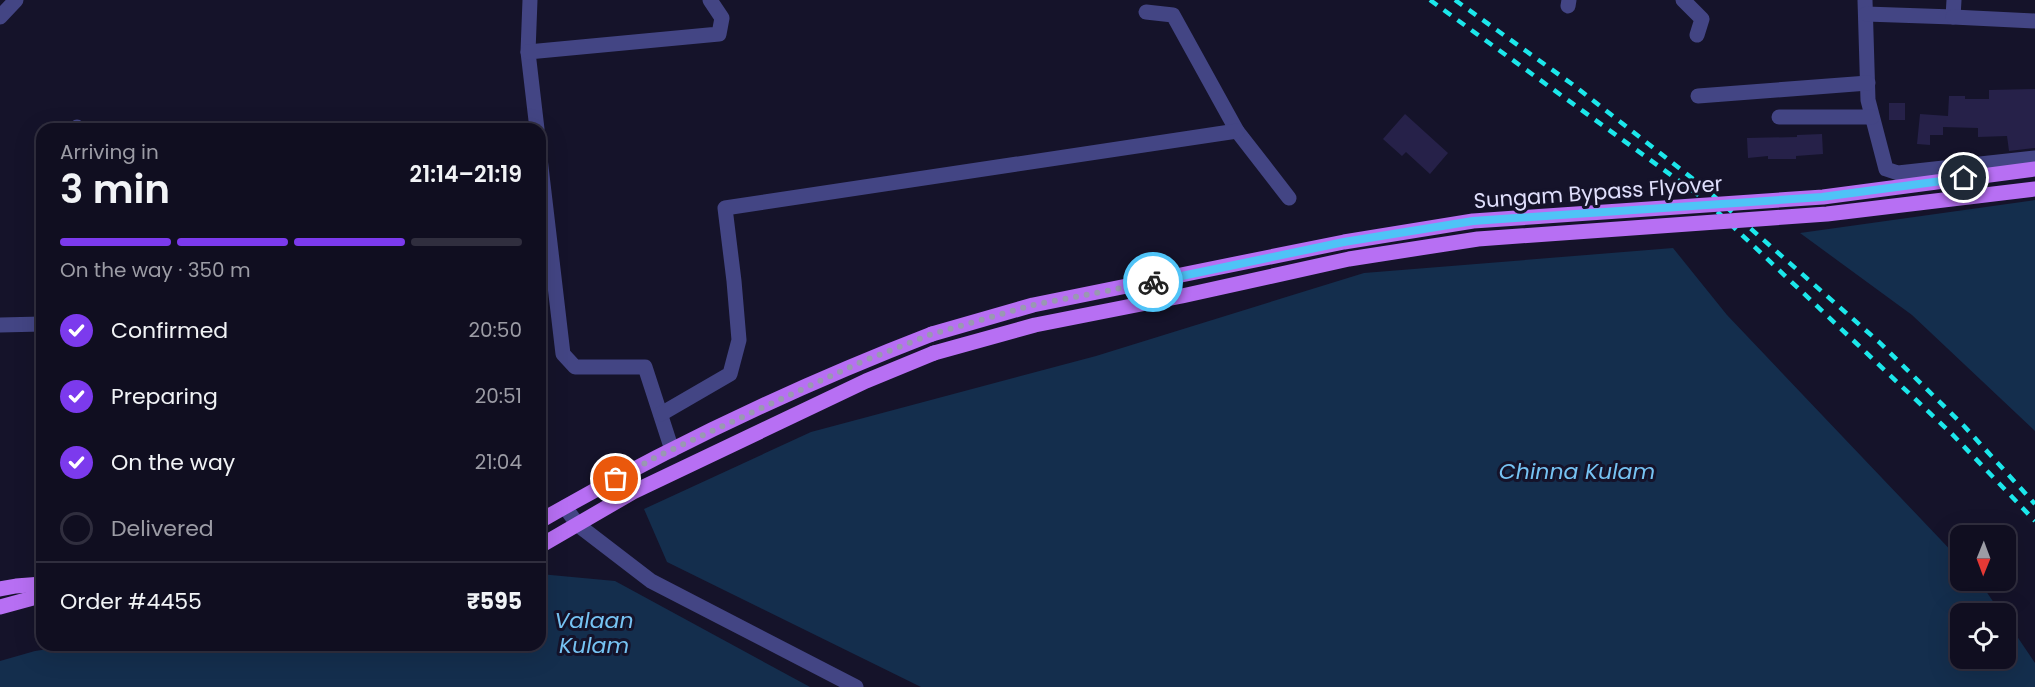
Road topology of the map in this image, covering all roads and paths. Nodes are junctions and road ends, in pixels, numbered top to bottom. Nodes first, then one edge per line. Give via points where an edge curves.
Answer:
1 (16, 0) edge
2 (530, 0) edge
3 (710, 0) edge
4 (1683, 0) edge
5 (1954, 0) edge
6 (1865, 7) edge
7 (1146, 12) dead end
8 (0, 17) edge
9 (1953, 17) junction
10 (2035, 21) edge
11 (1697, 35) dead end
12 (528, 52) junction
13 (1868, 83) junction
14 (1698, 96) dead end
15 (1779, 117) dead end
16 (1872, 117) junction
17 (536, 123) edge
18 (1237, 131) junction
19 (2035, 158) edge
20 (2035, 169) edge
21 (2035, 189) edge
22 (1289, 198) dead end
23 (546, 209) edge
24 (0, 324) edge
25 (36, 324) edge
26 (661, 414) junction
27 (672, 450) junction
28 (565, 507) junction
29 (546, 518) edge
30 (578, 525) junction
31 (546, 543) edge
32 (36, 584) edge
33 (0, 589) edge
34 (36, 598) edge
35 (0, 607) edge
36 (856, 687) edge

1 - 8 street
2 - 12 street
3 - 12 street via 722,18 719,34
4 - 11 street via 1702,19
5 - 9 street
6 - 9 street
6 - 13 street
7 - 18 street via 1173,15
9 - 10 street
12 - 17 street
13 - 14 street
13 - 16 street
15 - 16 street
16 - 19 street via 1886,169 1898,173
18 - 22 street
18 - 26 street via 724,208 739,340 730,374
20 - 27 main road, Sungam Bypass Flyover, bridge via 1822,197 1473,221 1344,242 1033,305 932,334 861,362
21 - 30 main road, Sungam Bypass Flyover, bridge via 1827,214 1478,239 1349,259 1035,325 934,353 866,381 633,492
23 - 26 street via 563,354 575,367 645,368
24 - 25 street
26 - 27 street
27 - 28 main road, Sungam Bypass Flyover
28 - 29 main road, Sungam Bypass Flyover
28 - 30 street
30 - 31 main road, Sungam Bypass Flyover
30 - 36 street via 651,581
32 - 33 main road
34 - 35 main road

